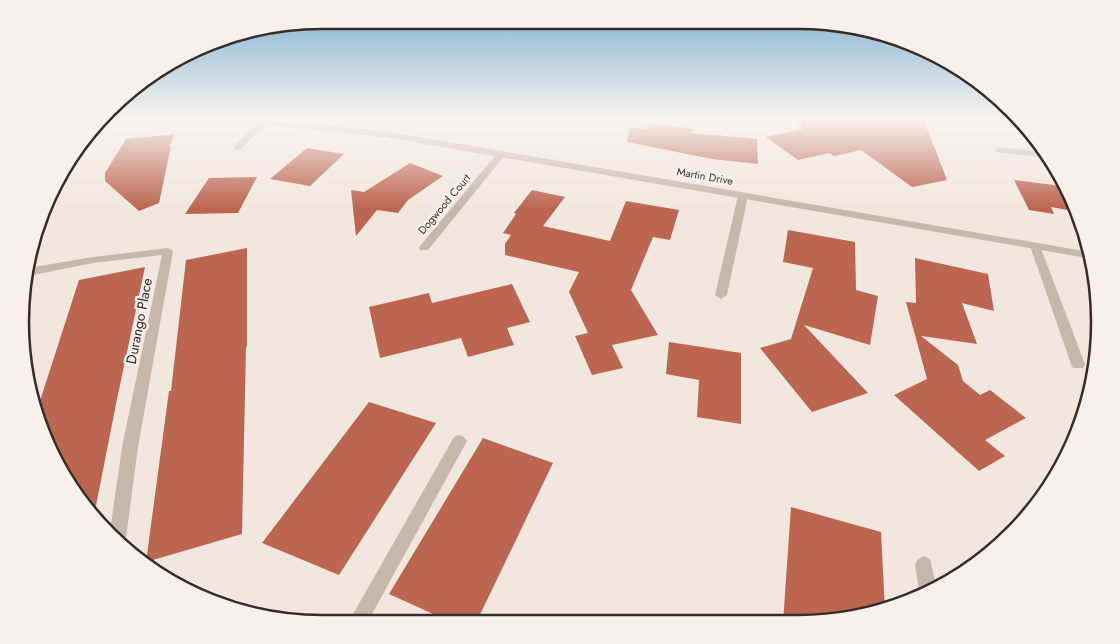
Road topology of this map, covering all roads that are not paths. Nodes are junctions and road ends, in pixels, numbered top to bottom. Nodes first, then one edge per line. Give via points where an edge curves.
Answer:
1 (467, 148) edge
2 (999, 150) dead end
3 (502, 154) junction
4 (1039, 155) edge
5 (743, 196) junction
6 (1035, 246) junction
7 (424, 248) dead end
8 (1083, 255) edge
9 (33, 271) edge
10 (721, 295) dead end
11 (1078, 364) dead end
12 (459, 441) dead end
13 (118, 532) edge
14 (924, 565) dead end
15 (927, 585) edge
16 (361, 615) edge

1 - 3 street, Martin Drive
2 - 4 street
3 - 5 street, Martin Drive
3 - 7 street, Dogwood Court
5 - 6 street, Martin Drive
5 - 10 street
6 - 8 street, Martin Drive
6 - 11 street
9 - 13 street, Durango Place via 168,250 130,447
12 - 16 street
14 - 15 street

